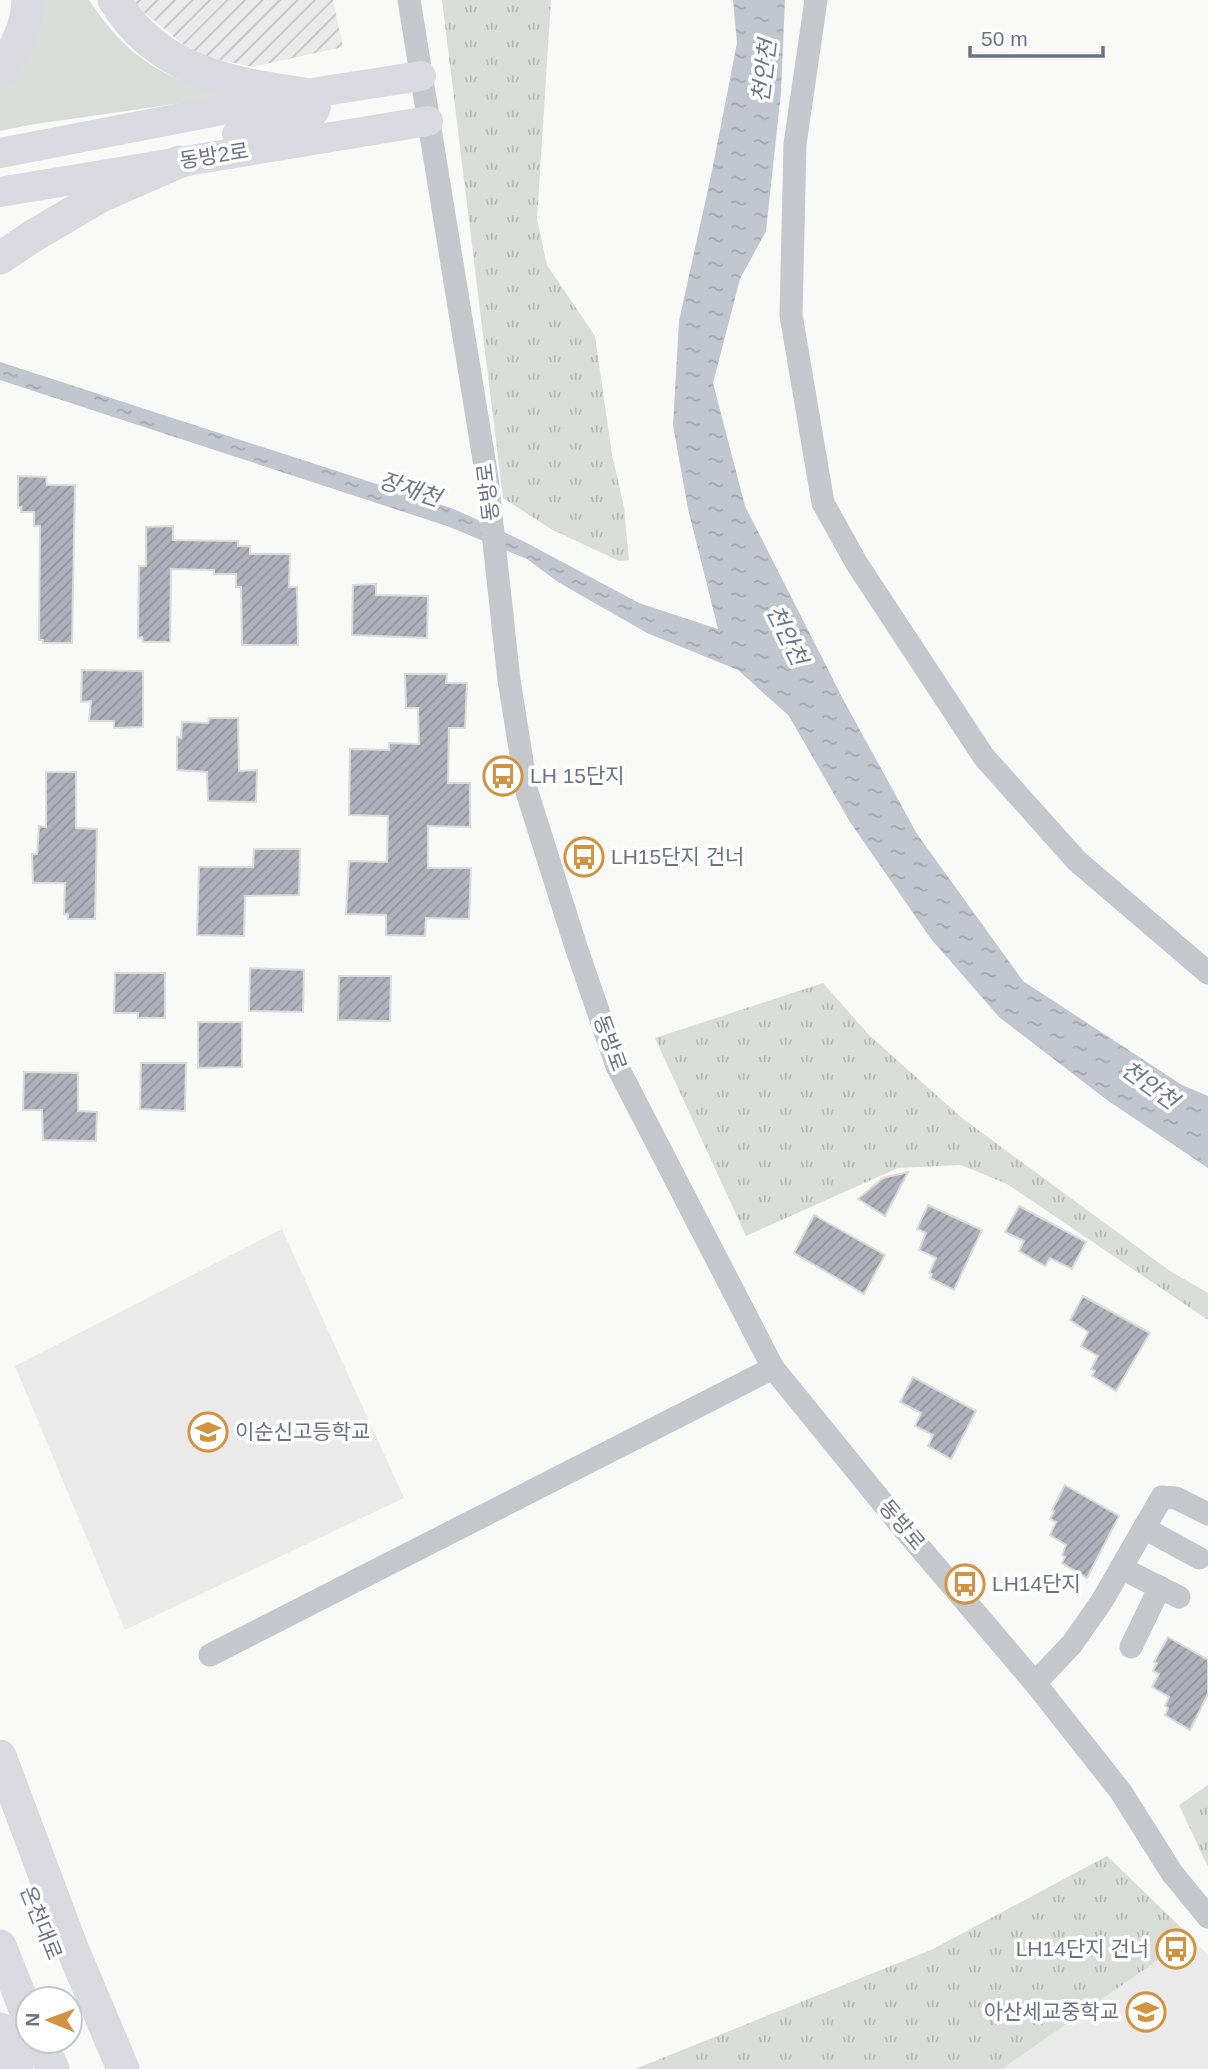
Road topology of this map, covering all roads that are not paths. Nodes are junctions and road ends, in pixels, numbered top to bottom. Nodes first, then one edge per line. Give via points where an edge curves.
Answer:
1 (28, 0) edge
2 (114, 0) edge
3 (409, 0) edge
4 (816, 0) edge
5 (0, 71) edge
6 (421, 76) junction
7 (305, 94) junction
8 (428, 121) junction
9 (0, 153) edge
10 (179, 162) junction
11 (134, 169) junction
12 (0, 192) edge
13 (0, 258) edge
14 (1208, 973) edge
15 (773, 1368) junction
16 (1208, 1514) edge
17 (1144, 1528) junction
18 (1199, 1558) dead end
19 (1121, 1568) junction
20 (1130, 1647) dead end
21 (210, 1655) dead end
22 (1035, 1683) junction
23 (0, 1756) edge
24 (0, 1815) edge
25 (1208, 1917) edge
26 (0, 1946) edge
27 (16, 1985) edge
28 (0, 2029) edge
29 (17, 2069) edge
30 (102, 2069) edge
31 (123, 2069) edge

1 - 5 highway via 16,45
2 - 7 highway via 152,44 194,70 242,85
3 - 6 street, 동방로
4 - 14 street via 795,144 791,315 823,503 984,757 1077,861
6 - 7 main road, 동방2로
6 - 8 street, 동방로
7 - 9 main road, 동방2로
7 - 11 main road via 312,96 317,107 307,117 199,144
8 - 10 main road, 동방2로
8 - 15 street, 동방로 via 487,478 509,680 527,792 617,1066
10 - 11 main road, 동방2로
10 - 13 highway via 99,197
11 - 12 main road, 동방2로
15 - 21 street
15 - 22 street, 동방로
16 - 17 street via 1176,1498 1162,1497
17 - 18 street
17 - 19 street
19 - 20 street via 1169,1592
19 - 22 street via 1072,1644
22 - 25 street, 동방로 via 1121,1792 1172,1873
23 - 31 highway
24 - 30 highway, 온천대로
26 - 27 highway
28 - 29 highway

